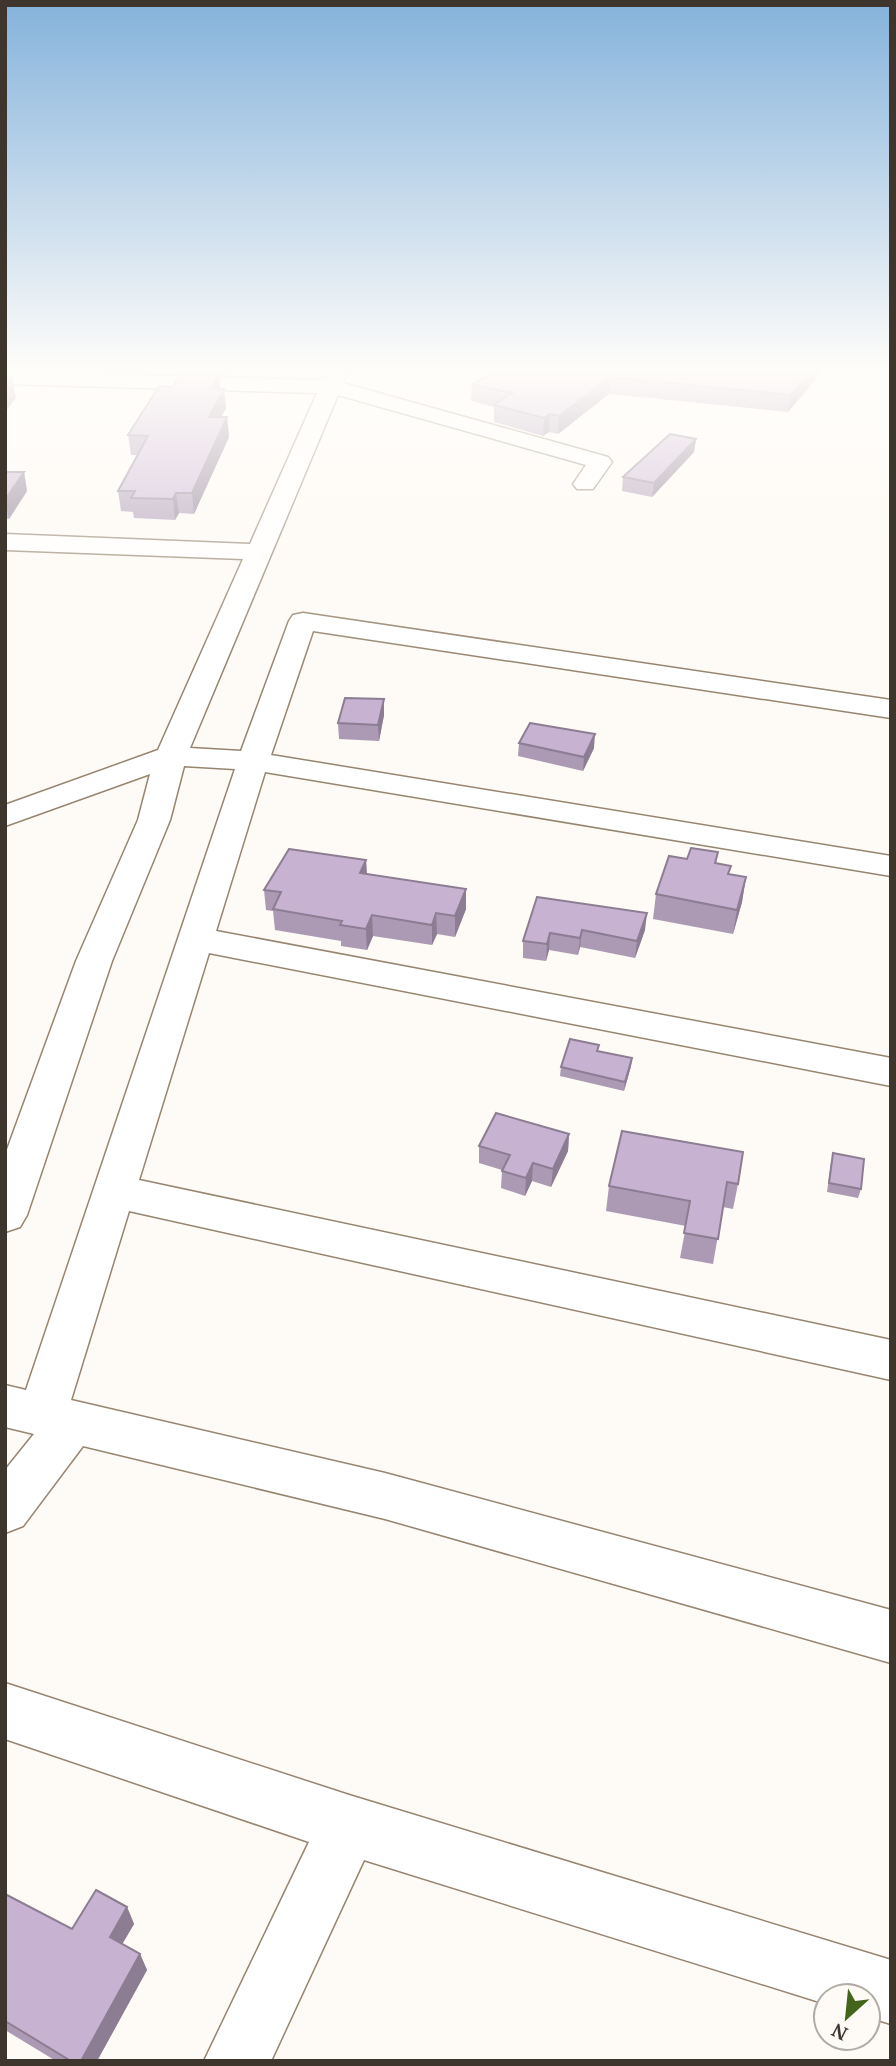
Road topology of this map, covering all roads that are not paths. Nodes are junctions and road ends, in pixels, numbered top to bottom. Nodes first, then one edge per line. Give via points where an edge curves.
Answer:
1 (295, 468) edge
2 (596, 468) edge
3 (585, 484) dead end
4 (5, 542) edge
5 (258, 552) junction
6 (891, 709) edge
7 (171, 756) junction
8 (253, 761) junction
9 (5, 816) edge
10 (891, 866) edge
11 (197, 939) junction
12 (891, 1072) edge
13 (13, 1166) edge
14 (117, 1192) junction
15 (5, 1215) edge
16 (891, 1360) edge
17 (40, 1415) edge
18 (5, 1510) edge
19 (891, 1637) edge
20 (5, 1711) edge
21 (349, 1825) junction
22 (891, 1992) edge
23 (237, 2061) edge

1 - 5 street
2 - 3 street
4 - 5 street
5 - 7 street
6 - 8 street via 303,621
7 - 8 street
7 - 9 street
7 - 13 street via 154,820
8 - 10 street
8 - 11 street
11 - 12 street
11 - 14 street
13 - 15 street
14 - 16 street
14 - 17 street
17 - 18 street
17 - 19 street via 385,1496
20 - 21 street
21 - 22 street
21 - 23 street

